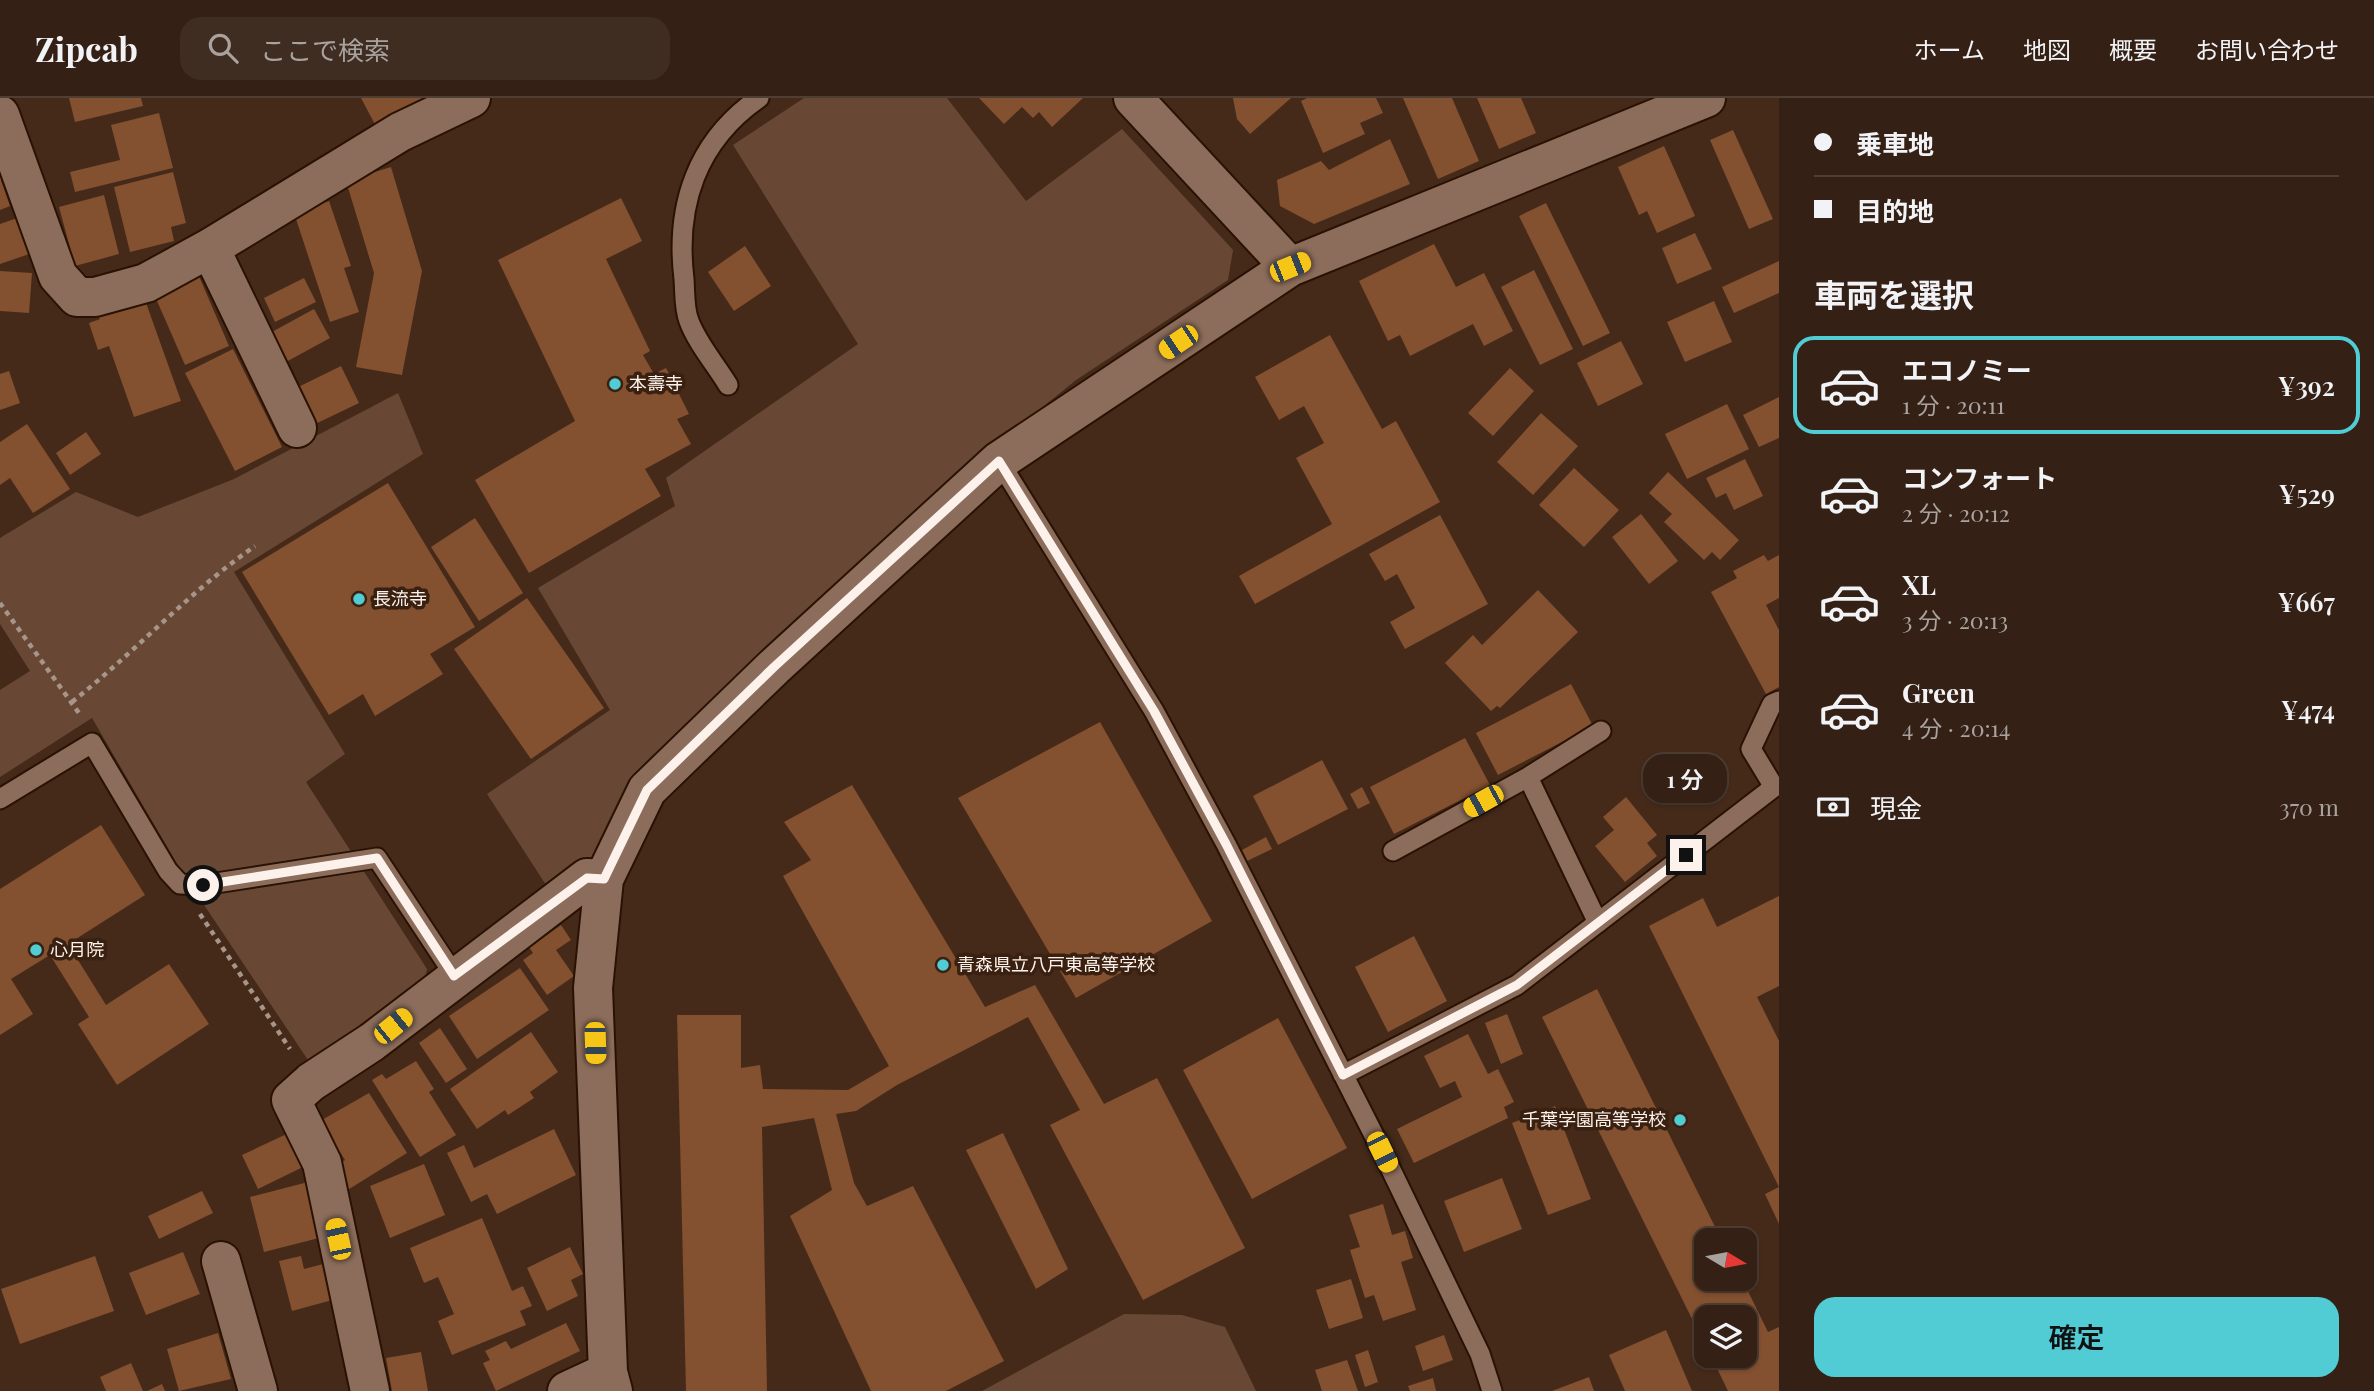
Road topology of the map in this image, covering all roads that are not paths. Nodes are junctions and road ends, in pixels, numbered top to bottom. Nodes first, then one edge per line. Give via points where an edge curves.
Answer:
1 (471, 98) edge
2 (759, 98) edge
3 (1133, 98) edge
4 (1706, 98) edge
5 (0, 115) edge
6 (210, 248) junction
7 (1290, 267) junction
8 (728, 385) dead end
9 (297, 428) dead end
10 (999, 461) junction
11 (1779, 701) edge
12 (1601, 731) dead end
13 (1528, 777) junction
14 (0, 799) edge
15 (1393, 851) dead end
16 (604, 879) junction
17 (1598, 923) junction
18 (454, 976) junction
19 (1343, 1075) junction
20 (221, 1261) dead end
21 (610, 1382) edge
22 (258, 1391) edge
23 (370, 1391) edge
24 (566, 1391) edge
25 (1492, 1391) edge

1 - 6 street via 400,132
2 - 8 lane via 714,139 690,185 680,247 688,321
3 - 7 street
4 - 7 street
5 - 6 street via 58,276 77,297 95,297 146,283
6 - 9 street
7 - 10 street
10 - 16 street via 647,790
10 - 19 lane via 1154,711
11 - 17 lane via 1772,704 1751,749 1774,787
12 - 13 lane
13 - 15 lane
13 - 17 lane
14 - 18 lane via 92,743 168,872 180,884 203,885 377,858
16 - 18 street via 587,878
16 - 21 street via 593,988
17 - 19 lane via 1517,985
18 - 23 street via 291,1100 322,1163
19 - 25 lane via 1480,1354
20 - 22 street
21 - 24 street

